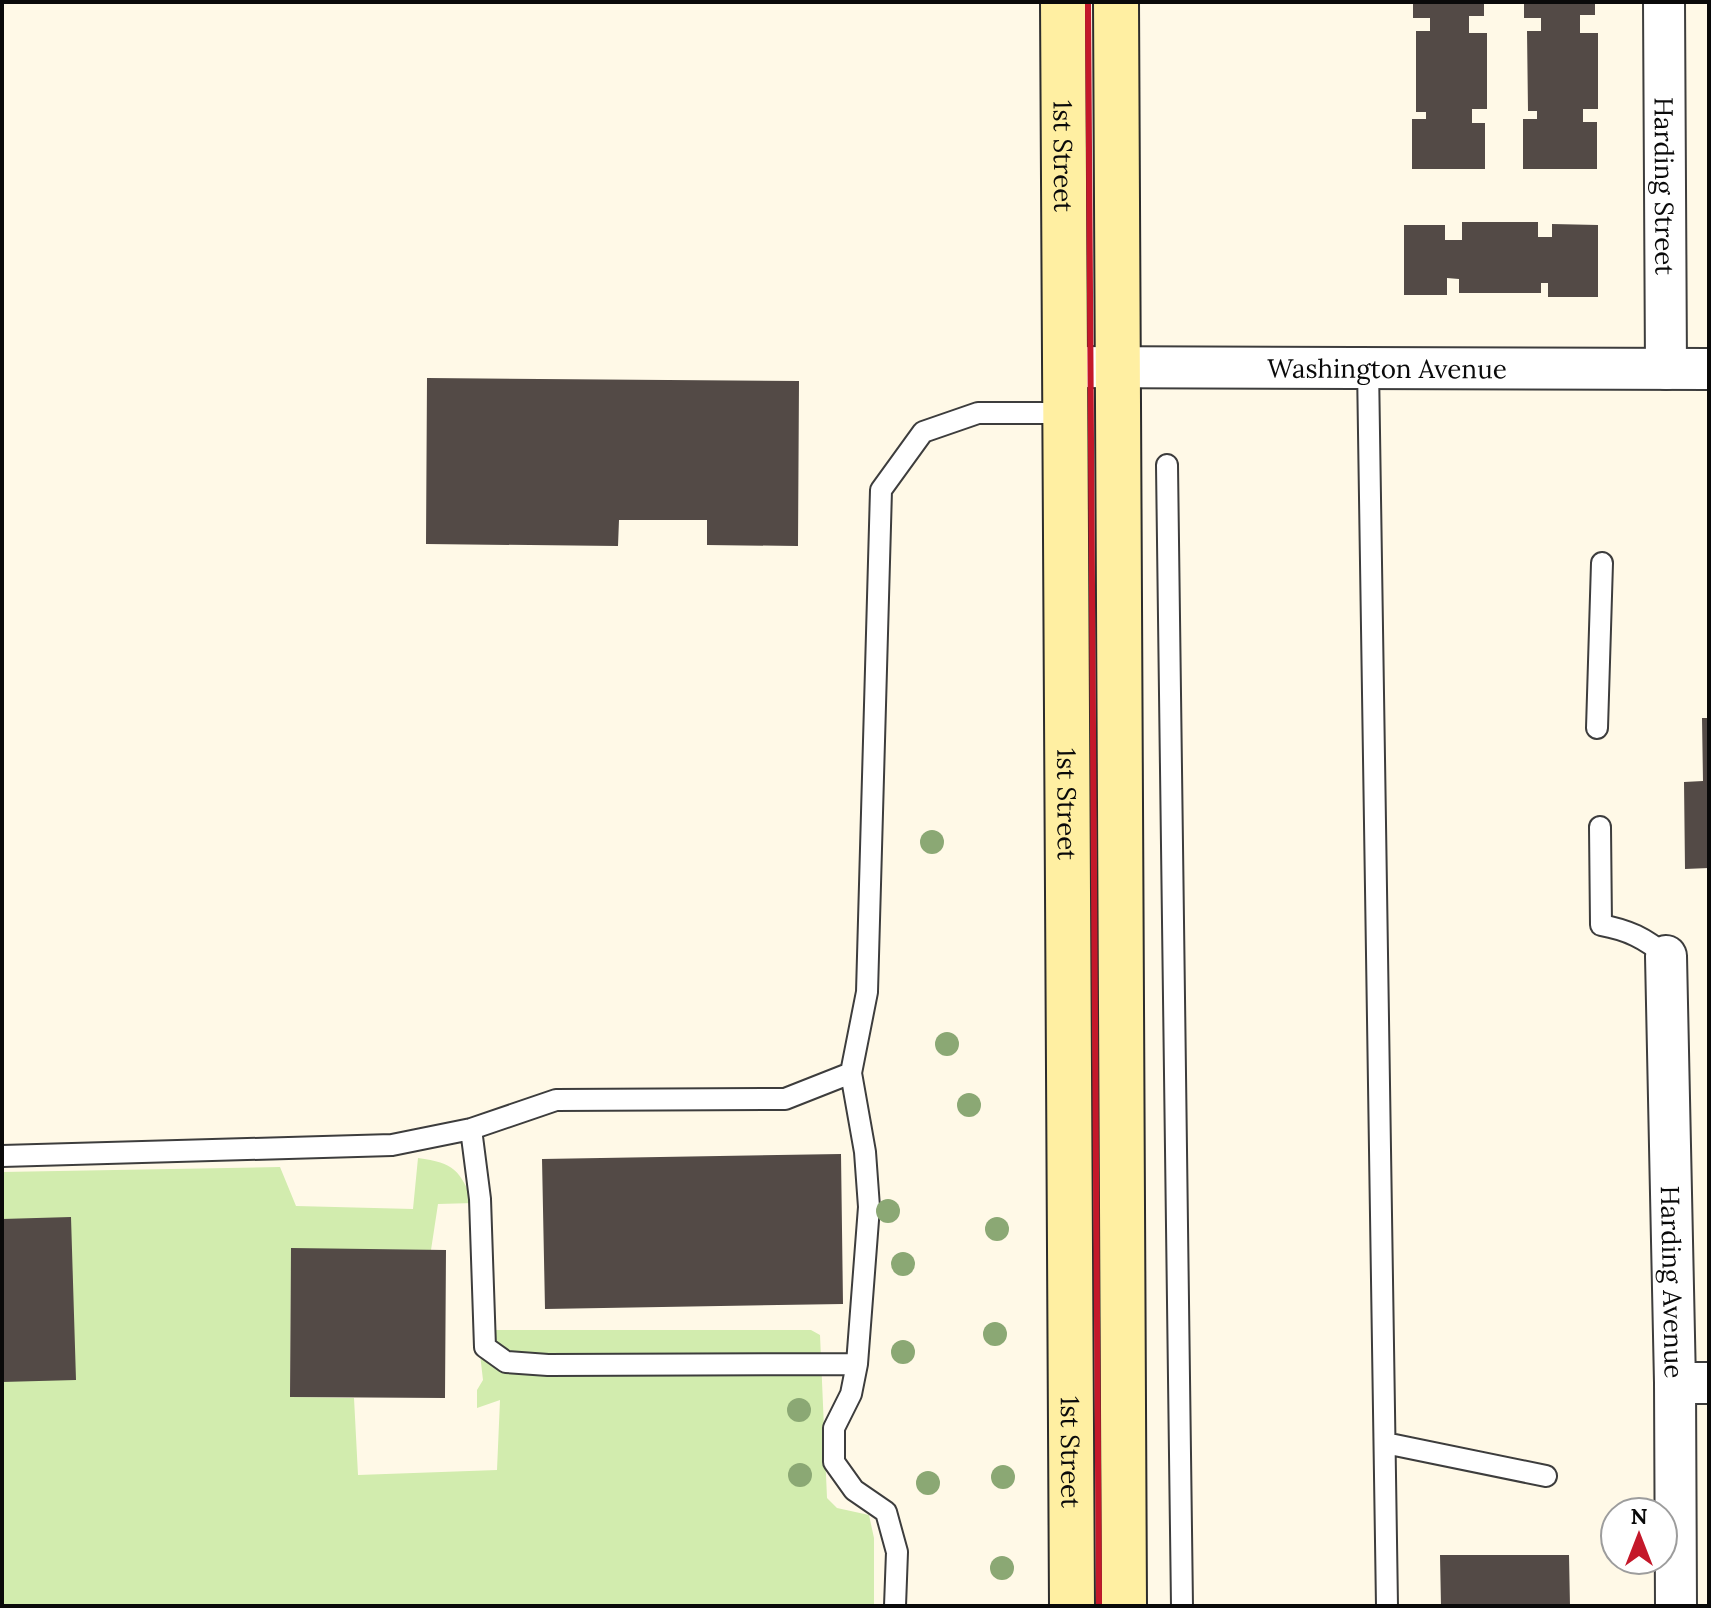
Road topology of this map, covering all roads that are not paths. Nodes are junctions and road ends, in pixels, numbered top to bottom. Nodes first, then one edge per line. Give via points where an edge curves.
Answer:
1 (1063, 2) edge
2 (1116, 2) edge
3 (1664, 2) edge
4 (1065, 367) junction
5 (1118, 367) junction
6 (1368, 367) junction
7 (1666, 369) junction
8 (1709, 369) edge
9 (1066, 413) junction
10 (1167, 465) dead end
11 (1602, 563) dead end
12 (1597, 728) dead end
13 (1600, 827) dead end
14 (1666, 956) joint
15 (851, 1073) junction
16 (471, 1129) junction
17 (2, 1156) edge
18 (857, 1364) junction
19 (1692, 1383) edge
20 (1385, 1443) junction
21 (1546, 1476) dead end
22 (895, 1606) edge
23 (1072, 1606) edge
24 (1124, 1606) edge
25 (1182, 1606) edge
26 (1387, 1606) edge
27 (1676, 1606) edge

1 - 4 main road, 1st Street
2 - 5 main road, 1st Street
3 - 7 street, Harding Street
4 - 5 street, Washington Avenue
4 - 9 main road, 1st Street
5 - 6 street, Washington Avenue
5 - 24 main road, 1st Street
6 - 7 street, Washington Avenue
6 - 20 lane
7 - 8 street, Washington Avenue
9 - 15 lane via 978,413 923,432 881,490 867,992
9 - 23 main road, 1st Street
10 - 25 lane
11 - 12 lane
13 - 14 lane via 1601,925 1647,940
14 - 19 street, Harding Avenue
15 - 16 lane via 785,1099 556,1100
15 - 18 lane via 869,1207
16 - 17 lane via 392,1145
16 - 18 lane via 480,1199 485,1347 506,1362
18 - 22 lane via 851,1394 834,1428 834,1462 854,1490 886,1512 897,1552
19 - 27 street, Harding Avenue
20 - 21 lane
20 - 26 lane

